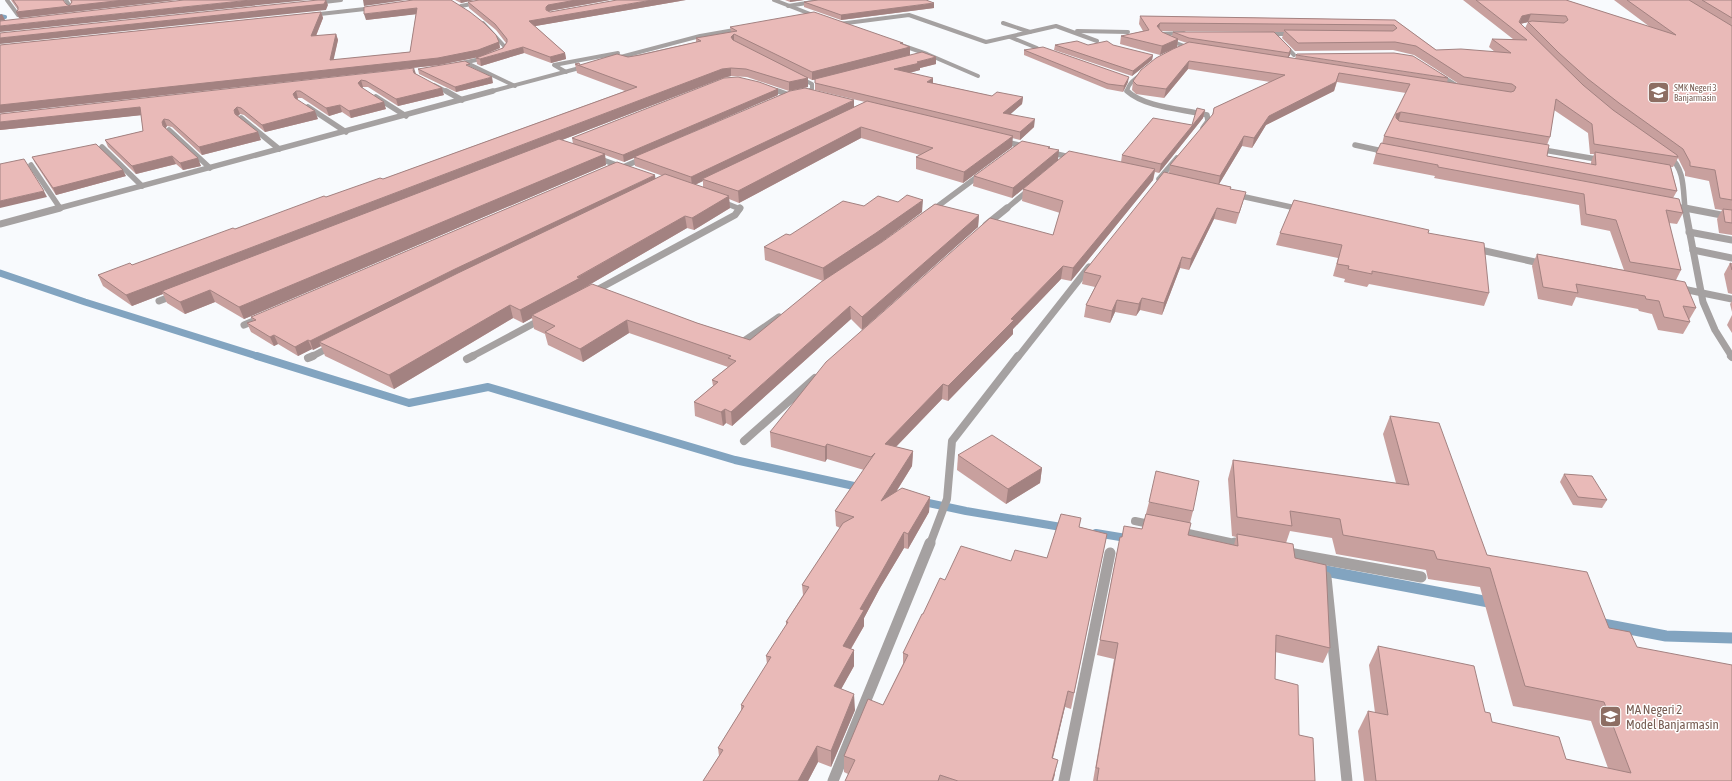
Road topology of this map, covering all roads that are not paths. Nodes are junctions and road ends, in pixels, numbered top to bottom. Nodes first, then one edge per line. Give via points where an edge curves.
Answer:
1 (7, 0) edge
2 (66, 0) edge
3 (340, 0) edge
4 (492, 0) edge
5 (774, 0) edge
6 (825, 0) edge
7 (311, 3) edge
8 (455, 3) edge
9 (461, 6) junction
10 (787, 6) junction
11 (71, 8) edge
12 (380, 8) edge
13 (466, 10) edge
14 (18, 15) edge
15 (308, 16) edge
16 (816, 16) junction
17 (476, 18) edge
18 (800, 18) edge
19 (821, 18) edge
20 (833, 22) edge
21 (1003, 23) dead end
22 (839, 24) junction
23 (746, 28) edge
24 (854, 29) edge
25 (1070, 31) junction
26 (1030, 32) junction
27 (1128, 32) dead end
28 (1191, 33) edge
29 (1267, 34) edge
30 (1274, 34) junction
31 (1298, 34) edge
32 (1009, 37) junction
33 (1097, 41) dead end
34 (898, 44) edge
35 (655, 47) junction
36 (1187, 47) junction
37 (1037, 48) edge
38 (1181, 49) edge
39 (1195, 49) edge
40 (927, 54) junction
41 (496, 55) edge
42 (1302, 55) edge
43 (919, 56) edge
44 (489, 57) edge
45 (467, 63) junction
46 (454, 65) edge
47 (1145, 71) edge
48 (566, 72) junction
49 (1437, 73) edge
50 (792, 74) edge
51 (978, 76) dead end
52 (1125, 78) edge
53 (1132, 80) junction
54 (820, 82) edge
55 (431, 84) edge
56 (812, 84) junction
57 (759, 85) edge
58 (515, 86) junction
59 (1445, 86) edge
60 (1461, 88) junction
61 (1468, 90) edge
62 (370, 94) edge
63 (797, 94) junction
64 (813, 94) edge
65 (782, 98) edge
66 (462, 100) junction
67 (300, 102) edge
68 (406, 116) junction
69 (241, 118) edge
70 (169, 130) edge
71 (346, 132) junction
72 (1199, 132) edge
73 (997, 140) edge
74 (1021, 145) junction
75 (1355, 145) dead end
76 (102, 147) dead end
77 (1034, 148) edge
78 (1535, 148) edge
79 (279, 149) junction
80 (1014, 150) edge
81 (1041, 150) edge
82 (1394, 153) edge
83 (1663, 153) edge
84 (590, 155) edge
85 (652, 155) edge
86 (1179, 155) edge
87 (1068, 157) junction
88 (1083, 160) edge
89 (1612, 161) edge
90 (1062, 162) edge
91 (31, 166) dead end
92 (620, 166) junction
93 (210, 168) junction
94 (610, 168) edge
95 (990, 168) edge
96 (630, 170) edge
97 (1674, 172) dead end
98 (1682, 173) junction
99 (1038, 182) edge
100 (142, 186) junction
101 (1152, 187) edge
102 (1230, 194) edge
103 (714, 199) edge
104 (1677, 206) edge
105 (60, 208) junction
106 (1684, 208) junction
107 (1308, 211) edge
108 (928, 213) edge
109 (1732, 217) edge
110 (0, 224) edge
111 (979, 232) edge
112 (1689, 232) junction
113 (1732, 240) edge
114 (1471, 248) edge
115 (1693, 250) junction
116 (1732, 258) edge
117 (1093, 262) edge
118 (1549, 264) edge
119 (1671, 286) edge
120 (181, 292) edge
121 (1701, 292) junction
122 (584, 296) edge
123 (1732, 298) edge
124 (158, 301) dead end
125 (787, 312) edge
126 (549, 315) edge
127 (266, 316) edge
128 (244, 325) dead end
129 (741, 343) edge
130 (336, 344) edge
131 (1732, 357) edge
132 (308, 358) dead end
133 (467, 359) dead end
134 (821, 373) edge
135 (744, 441) dead end
136 (1135, 521) dead end
137 (1257, 547) edge
138 (1272, 550) edge
139 (1110, 553) dead end
140 (1325, 559) junction
141 (1421, 577) dead end
142 (833, 781) edge
143 (1064, 781) edge
144 (1347, 781) edge

1 - 14 street
2 - 11 street
3 - 7 street
4 - 9 street
5 - 10 street
6 - 10 street
8 - 9 street
9 - 13 street
10 - 16 street
12 - 15 street
16 - 18 street
16 - 19 street
17 - 41 street via 502,42 503,51
20 - 22 street
21 - 26 street
22 - 24 street
22 - 32 street via 909,15 986,42
23 - 35 street
25 - 26 street via 1056,26
25 - 27 street
25 - 33 street
26 - 32 street
28 - 36 street via 1159,34
29 - 30 street
30 - 31 street
30 - 42 street via 1293,57
32 - 37 street
34 - 40 street
35 - 48 street
35 - 48 street via 554,65
36 - 38 street
36 - 39 street
40 - 43 street
40 - 51 street
44 - 45 street
45 - 46 street
45 - 58 street
47 - 53 street
48 - 58 street
49 - 60 street
50 - 56 street
52 - 53 street
53 - 72 street via 1127,91 1134,98 1208,116 1208,121
54 - 56 street
55 - 66 street
56 - 63 street via 812,88
57 - 63 street
58 - 66 street
59 - 60 street
60 - 61 street
62 - 68 street
63 - 64 street
63 - 65 street
66 - 68 street
67 - 71 street
68 - 71 street
69 - 79 street
70 - 93 street
71 - 79 street
73 - 74 street
74 - 77 street
74 - 80 street
75 - 82 street
76 - 100 street
78 - 89 street
79 - 93 street
81 - 87 street
83 - 98 street via 1676,162
84 - 92 street
85 - 92 street
86 - 101 street
87 - 88 street
87 - 90 street
91 - 105 street
92 - 94 street
92 - 96 street
93 - 100 street
95 - 108 street
97 - 98 street
98 - 106 street
99 - 111 street
100 - 105 street
102 - 107 street
103 - 122 street via 740,208 740,211
104 - 106 street
105 - 110 street
106 - 109 street
106 - 112 street
112 - 113 street
112 - 115 street
114 - 118 street
115 - 116 street
115 - 121 street
117 - 142 street via 952,441 947,499 942,514
119 - 121 street
120 - 124 street
121 - 123 street
121 - 131 street via 1715,330
125 - 129 street
126 - 133 street
127 - 128 street
130 - 132 street
134 - 135 street
136 - 137 street
138 - 140 street
139 - 143 street
140 - 141 street
140 - 144 street

